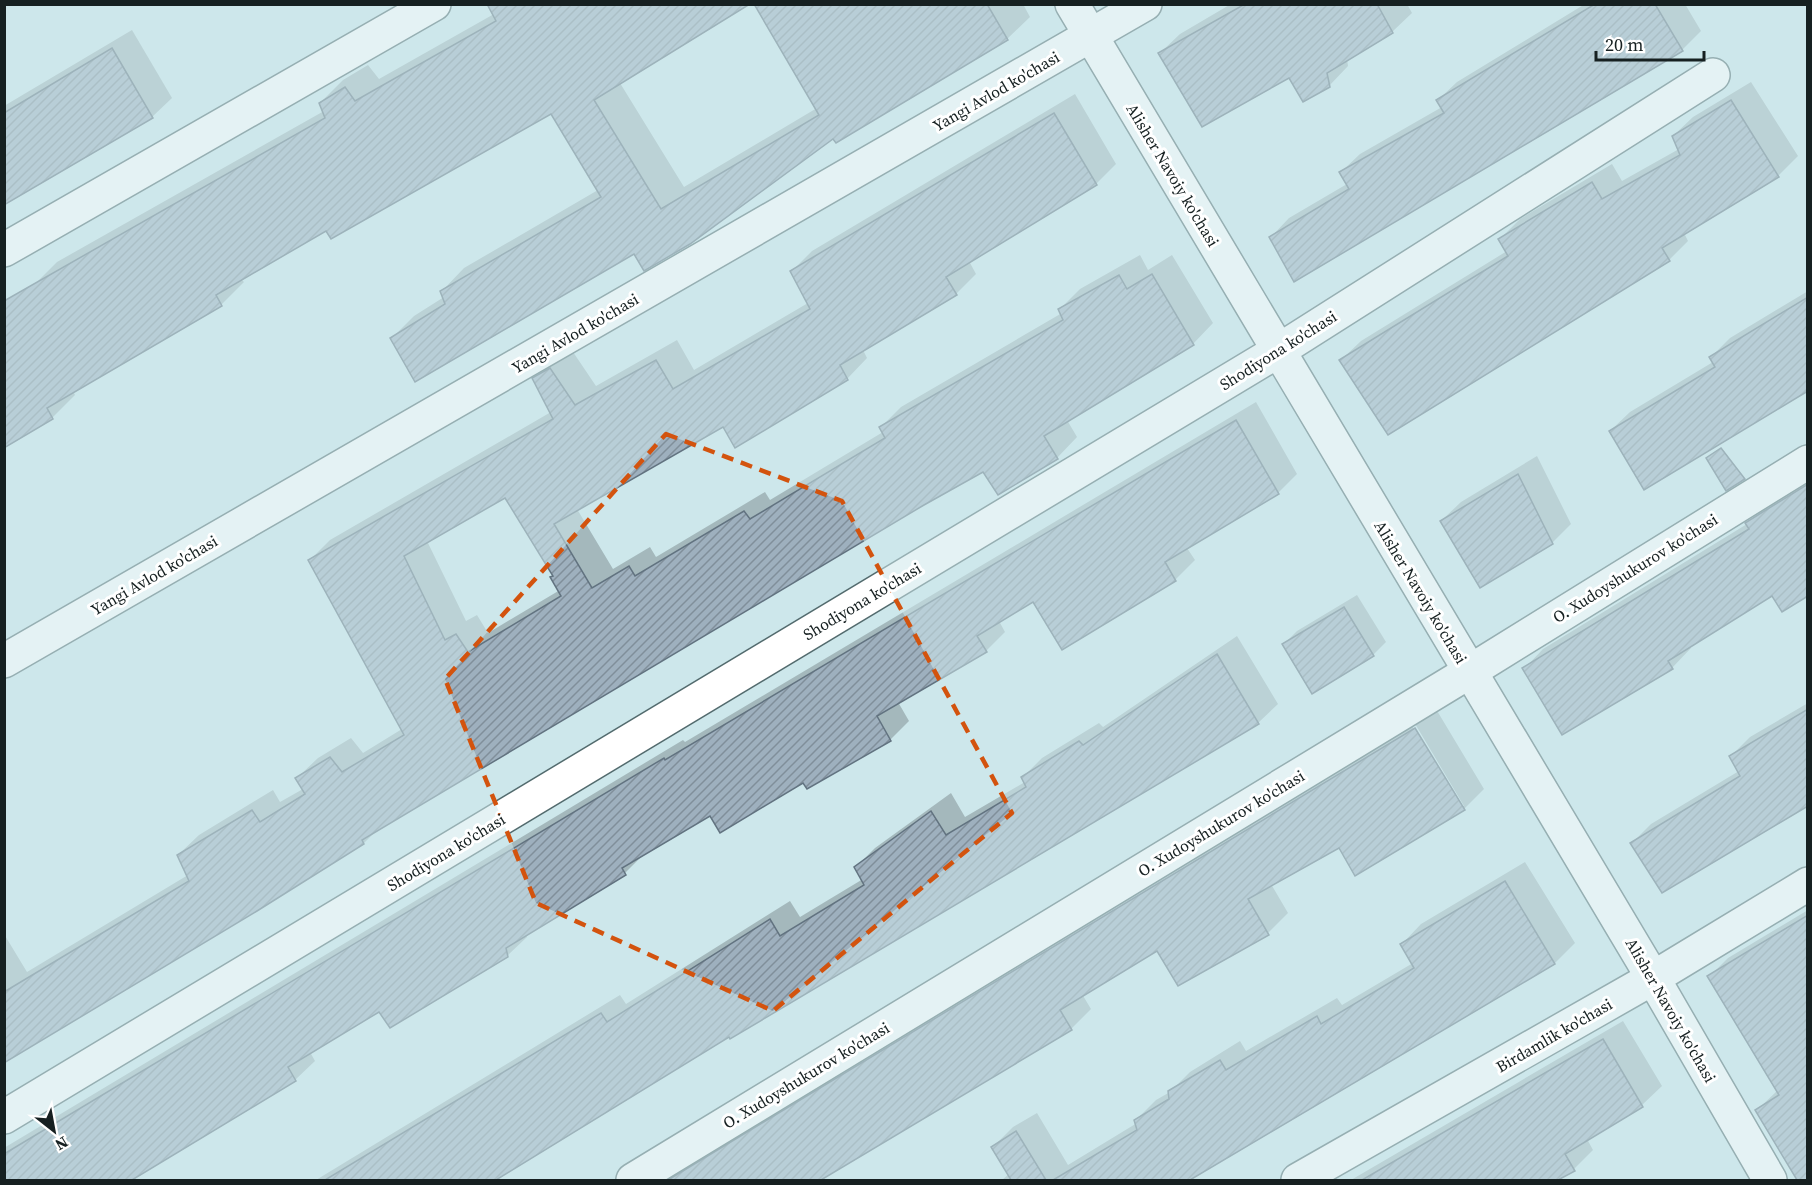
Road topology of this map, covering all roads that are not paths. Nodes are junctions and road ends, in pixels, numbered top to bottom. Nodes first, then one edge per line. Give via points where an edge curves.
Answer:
1 (434, 4) edge
2 (1072, 4) edge
3 (1146, 4) edge
4 (1091, 37) junction
5 (1713, 75) dead end
6 (4, 250) edge
7 (1278, 351) junction
8 (1808, 462) edge
9 (4, 661) edge
10 (1469, 672) junction
11 (1808, 884) edge
12 (1653, 978) junction
13 (4, 1117) edge
14 (633, 1180) edge
15 (1298, 1180) edge
16 (1770, 1180) edge

1 - 6 street
2 - 4 street, Alisher Navoiy ko'chasi
3 - 4 street, Yangi Avlod ko'chasi
4 - 7 street, Alisher Navoiy ko'chasi
4 - 9 street, Yangi Avlod ko'chasi
5 - 7 street, Shodiyona ko'chasi
7 - 10 street, Alisher Navoiy ko'chasi
7 - 13 street, Shodiyona ko'chasi
8 - 10 street, O. Xudoyshukurov ko'chasi
10 - 12 street, Alisher Navoiy ko'chasi
10 - 14 street, O. Xudoyshukurov ko'chasi
11 - 12 street, Birdamlik ko'chasi
12 - 15 street, Birdamlik ko'chasi
12 - 16 street, Alisher Navoiy ko'chasi

